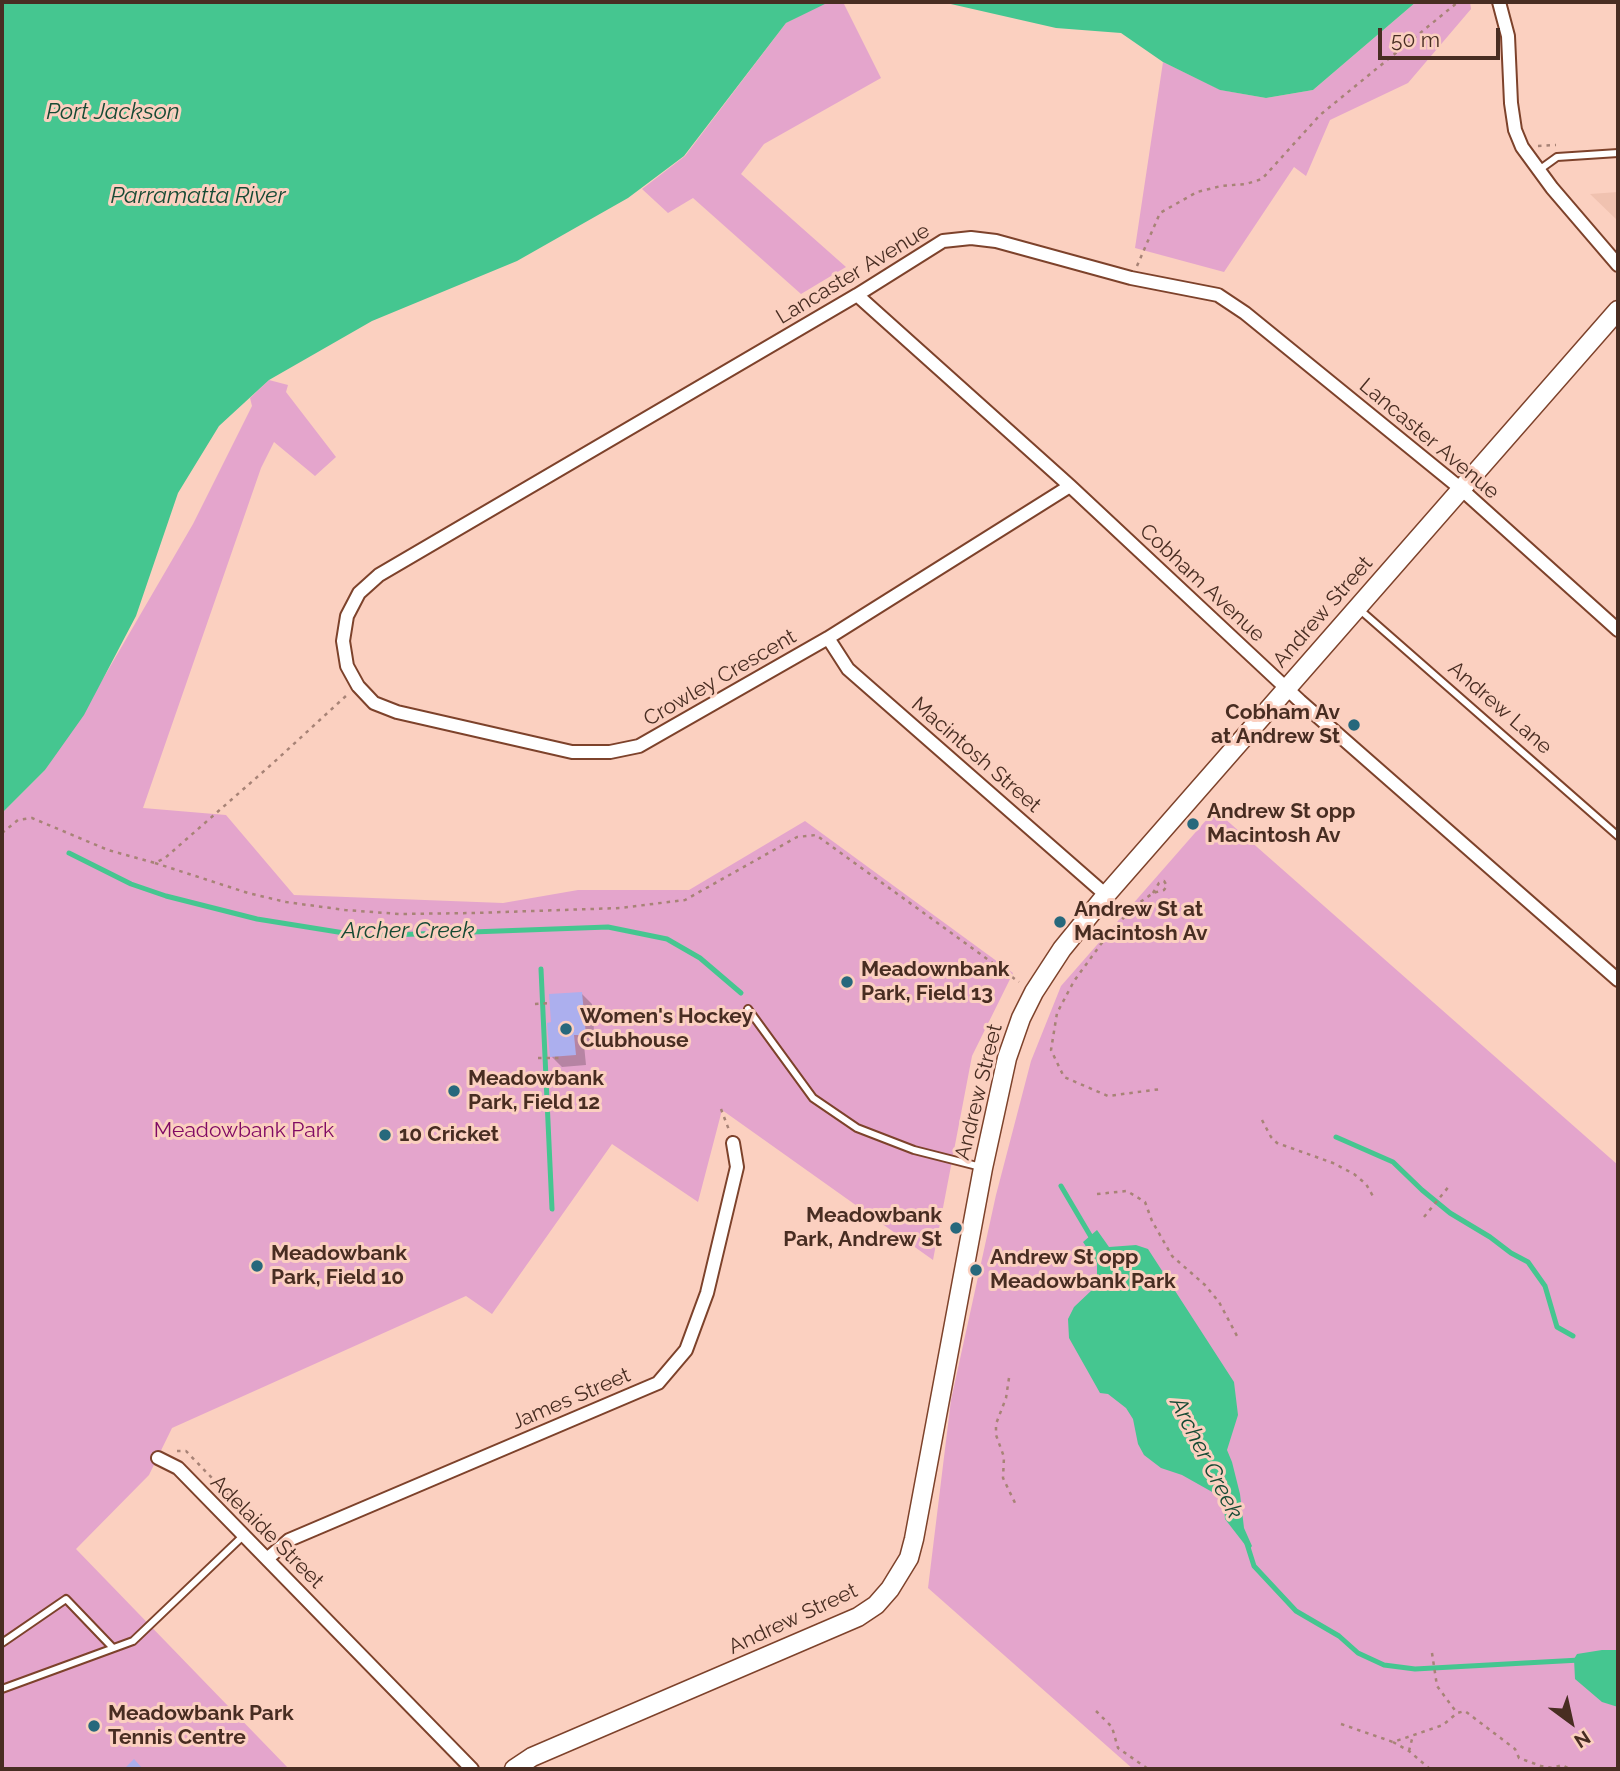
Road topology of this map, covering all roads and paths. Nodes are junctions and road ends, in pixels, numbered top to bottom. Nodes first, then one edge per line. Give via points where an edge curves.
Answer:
1 (1458, 2) edge
2 (1499, 2) edge
3 (1618, 153) edge
4 (1539, 170) junction
5 (1618, 265) edge
6 (1131, 278) junction
7 (857, 295) junction
8 (1618, 310) edge
9 (1070, 486) junction
10 (1460, 488) junction
11 (1357, 607) junction
12 (1618, 630) edge
13 (828, 638) junction
14 (358, 687) junction
15 (1287, 688) junction
16 (2, 833) edge
17 (1618, 836) edge
18 (155, 863) junction
19 (1153, 892) dead end
20 (1105, 895) junction
21 (1618, 980) edge
22 (1034, 992) junction
23 (549, 1003) dead end
24 (536, 1004) dead end
25 (748, 1009) dead end
26 (538, 1058) dead end
27 (559, 1058) dead end
28 (1161, 1089) dead end
29 (721, 1109) dead end
30 (1262, 1120) dead end
31 (733, 1143) joint
32 (983, 1168) junction
33 (1450, 1185) dead end
34 (1097, 1194) dead end
35 (1374, 1198) dead end
36 (1424, 1217) dead end
37 (1237, 1336) dead end
38 (1009, 1378) dead end
39 (158, 1458) joint
40 (1016, 1505) dead end
41 (243, 1536) junction
42 (282, 1546) junction
43 (267, 1559) junction
44 (2, 1643) edge
45 (113, 1648) junction
46 (1432, 1655) dead end
47 (2, 1689) edge
48 (1096, 1711) dead end
49 (1457, 1713) junction
50 (1341, 1724) dead end
51 (1413, 1735) junction
52 (1393, 1742) junction
53 (1409, 1751) junction
54 (472, 1769) edge
55 (514, 1769) edge
56 (1148, 1769) edge
57 (1430, 1769) edge
58 (1570, 1769) edge

1 - 6 path via 1320,115 1262,179 1197,192 1160,213
2 - 4 street via 1508,36 1515,130
3 - 4 lane via 1557,157
4 - 5 street
6 - 7 street, Lancaster Avenue via 996,240 971,238 943,241
6 - 10 street, Lancaster Avenue via 1218,295
7 - 9 street, Cobham Avenue
7 - 14 street, Lancaster Avenue via 379,576 359,593 347,616 347,666
8 - 10 main road, Andrew Street
9 - 13 street, Crowley Crescent
9 - 15 street, Cobham Avenue
10 - 11 main road, Andrew Street
10 - 12 street, Lancaster Avenue
11 - 15 main road, Andrew Street
11 - 17 lane, Andrew Lane
13 - 14 street, Crowley Crescent via 639,746 610,752 572,752 397,712 374,703
13 - 20 street, Macintosh Street via 848,668
14 - 18 path
15 - 20 main road, Andrew Street
15 - 21 street, Cobham Avenue
16 - 18 path via 18,820 32,818 108,850
18 - 22 path via 248,893 345,910 462,914 620,908 685,900 797,837 816,835
19 - 28 path via 1132,908 1074,981 1058,1013 1051,1050 1064,1077 1108,1096
20 - 22 main road, Andrew Street
22 - 32 main road, Andrew Street via 1007,1058
23 - 24 path
25 - 32 lane via 813,1098 857,1128 914,1150
26 - 27 path
29 - 31 path
30 - 35 path via 1277,1143 1354,1174
31 - 42 street, James Street via 737,1167 707,1293 685,1350 658,1383
32 - 55 main road, Andrew Street via 914,1539 909,1559 890,1589 858,1617 531,1757
33 - 36 path
34 - 37 path via 1127,1191 1145,1202 1172,1256 1219,1302
38 - 40 path via 996,1435 1004,1457 1003,1478
39 - 41 street, Adelaide Street via 178,1468
39 - 42 path, Adelaide Street via 186,1451
41 - 43 street, Adelaide Street
41 - 45 lane via 133,1641
42 - 43 street, James Street
43 - 54 street, Adelaide Street
44 - 45 lane via 66,1599
45 - 47 lane
46 - 49 path via 1437,1686
48 - 56 path via 1112,1727 1118,1748
49 - 51 path via 1443,1725
49 - 58 path via 1465,1711 1472,1716 1515,1749 1519,1758
50 - 52 path
51 - 52 path
51 - 53 path
52 - 53 path
53 - 57 path

